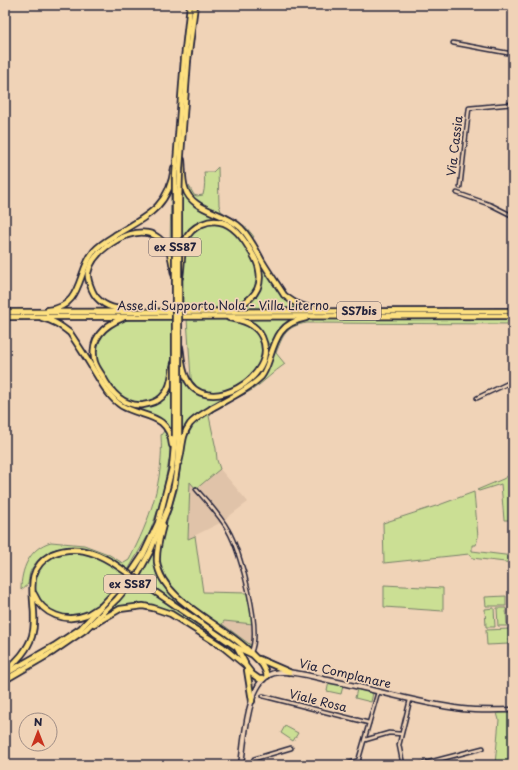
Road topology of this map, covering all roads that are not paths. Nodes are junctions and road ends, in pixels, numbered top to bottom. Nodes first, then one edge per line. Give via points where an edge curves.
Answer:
1 (190, 5) edge
2 (195, 5) edge
3 (453, 43) dead end
4 (513, 54) edge
5 (186, 59) junction
6 (513, 104) edge
7 (178, 154) junction
8 (460, 187) dead end
9 (458, 193) dead end
10 (513, 216) edge
11 (112, 240) junction
12 (247, 240) junction
13 (175, 279) junction
14 (179, 283) junction
15 (141, 311) junction
16 (205, 311) junction
17 (348, 311) junction
18 (513, 311) edge
19 (5, 312) edge
20 (14, 312) junction
21 (30, 316) junction
22 (212, 316) junction
23 (320, 316) junction
24 (513, 316) edge
25 (5, 317) edge
26 (127, 317) junction
27 (180, 344) junction
28 (175, 359) junction
29 (101, 378) junction
30 (513, 381) edge
31 (477, 398) dead end
32 (179, 436) junction
33 (174, 468) junction
34 (196, 489) dead end
35 (168, 508) junction
36 (32, 589) junction
37 (106, 602) junction
38 (85, 630) junction
39 (236, 647) junction
40 (250, 653) junction
41 (255, 657) junction
42 (245, 665) junction
43 (5, 672) edge
44 (290, 672) junction
45 (265, 678) junction
46 (5, 680) edge
47 (378, 692) junction
48 (263, 696) dead end
49 (410, 700) junction
50 (252, 701) junction
51 (513, 710) edge
52 (369, 723) junction
53 (401, 734) junction
54 (364, 740) junction
55 (290, 748) dead end
56 (483, 748) dead end
57 (359, 760) junction
58 (241, 765) edge
59 (253, 765) edge
60 (343, 765) edge
61 (357, 765) edge
62 (403, 765) edge
63 (418, 765) edge

1 - 5 highway, ex SS87
2 - 5 highway, ex SS87
3 - 4 street
5 - 7 highway, ex SS87, bridge
6 - 8 street, Via Cassia via 469,108
7 - 11 highway, bridge via 165,199 148,216
7 - 12 highway, bridge via 185,188 191,200 234,222 243,230
7 - 13 highway, ex SS87, bridge via 175,177
7 - 14 highway, ex SS87, bridge
9 - 10 street
11 - 13 highway, bridge via 137,233 148,233 156,237 167,248
11 - 15 highway via 93,260 88,273 94,296 106,306
11 - 20 highway via 96,249 90,257 74,296 64,305 51,309
12 - 14 highway, bridge via 224,223 212,221 196,227 185,240
12 - 16 highway via 260,271 255,293 237,307
12 - 17 highway via 284,295 292,302 313,308
13 - 28 highway, ex SS87, bridge
14 - 27 highway, ex SS87, bridge
15 - 16 highway, Asse di Supporto Nola - Villa Literno / SS7bis
15 - 20 highway, Asse di Supporto Nola - Villa Literno / SS7bis
16 - 17 highway, Asse di Supporto Nola - Villa Literno / SS7bis
17 - 18 highway, Asse di Supporto Nola - Villa Literno / SS7bis
19 - 20 highway, Asse di Supporto Nola - Villa Literno / SS7bis
21 - 25 highway, Asse di Supporto Nola - Villa Literno / SS7bis
21 - 26 highway, Asse di Supporto Nola - Villa Literno / SS7bis
21 - 29 highway via 49,320 70,333
22 - 23 highway, Asse di Supporto Nola - Villa Literno / SS7bis
22 - 26 highway, Asse di Supporto Nola - Villa Literno / SS7bis
22 - 27 highway, bridge via 243,321 255,327 263,339 266,350 264,363 258,371 226,394 212,395 200,392 186,378
23 - 24 highway, Asse di Supporto Nola - Villa Literno / SS7bis
23 - 32 highway via 288,324 276,339 261,376 247,388 204,413
26 - 29 highway via 114,322 97,335 94,360
27 - 32 highway, ex SS87, bridge
28 - 29 highway, bridge via 167,391 162,397 146,405 138,406 125,402
28 - 32 highway, ex SS87, bridge
29 - 33 highway via 110,395 122,405 162,423 170,434
30 - 31 street
32 - 33 highway, ex SS87
32 - 33 highway via 181,457
33 - 35 highway, ex SS87 via 174,486
33 - 37 highway, ex SS87 via 158,523 143,555 127,580
34 - 40 street via 223,520 237,552 248,588 253,617 254,641
35 - 38 highway, ex SS87 via 138,574
35 - 40 highway via 157,556 161,577 174,594 242,643
36 - 37 highway via 42,608 52,615 64,618 78,618
36 - 39 highway, bridge via 33,574 41,560 67,549 87,551 113,563
36 - 43 highway via 32,636 18,660
37 - 43 highway, ex SS87 via 80,628 54,646
38 - 42 highway via 120,609 144,606 171,614 224,647
38 - 46 highway, ex SS87
39 - 41 highway
39 - 42 highway
40 - 41 highway
41 - 42 highway via 247,657
41 - 44 highway
41 - 45 highway via 264,666
42 - 45 highway via 259,679
42 - 50 highway
44 - 45 main road, Via Complanare via 277,672
44 - 47 main road, Via Complanare
45 - 50 main road via 258,685
47 - 49 main road, Via Complanare
47 - 52 street
48 - 52 street, Viale Rosa
49 - 51 main road, Via Complanare via 461,709
49 - 53 street
50 - 58 main road
52 - 54 street
53 - 54 street via 389,733
53 - 62 street via 399,748
54 - 57 street
55 - 59 street via 254,759
56 - 63 street
57 - 60 street
57 - 61 street

